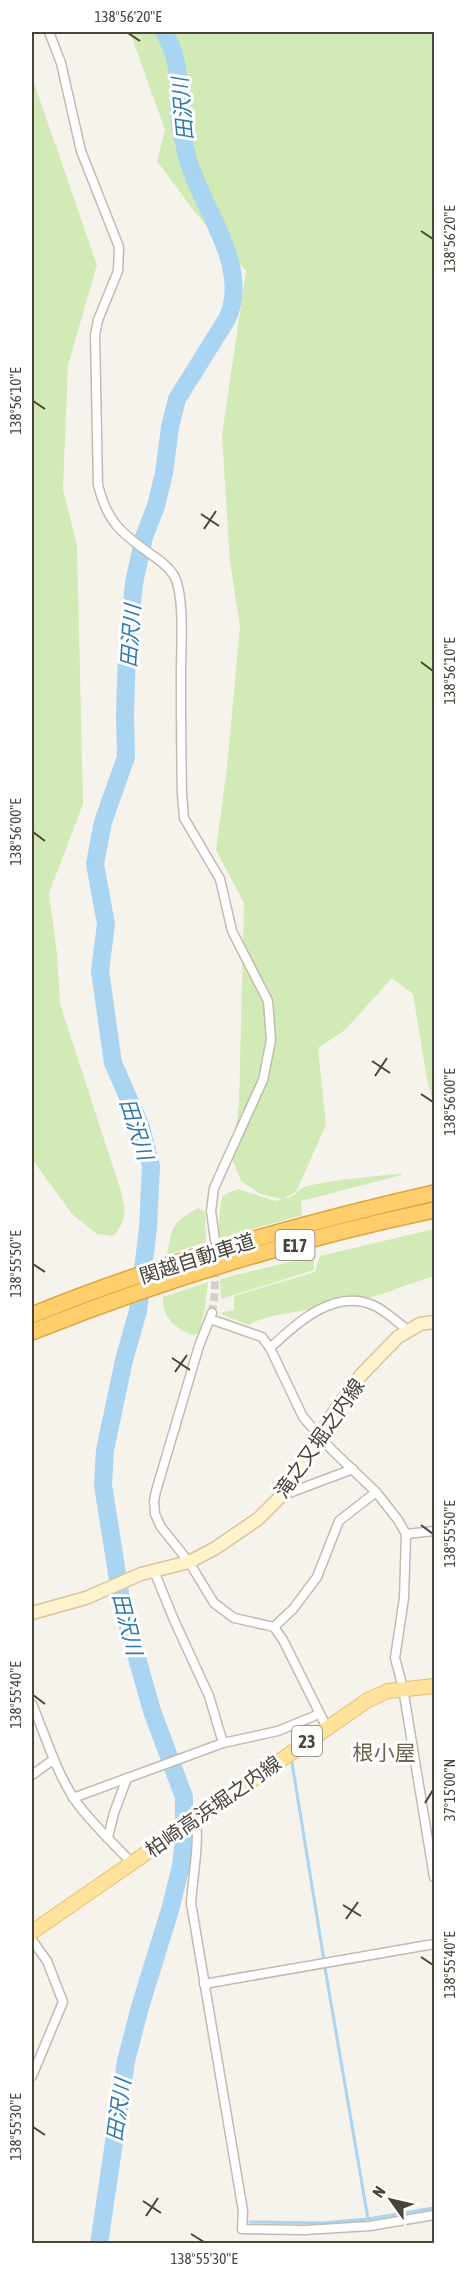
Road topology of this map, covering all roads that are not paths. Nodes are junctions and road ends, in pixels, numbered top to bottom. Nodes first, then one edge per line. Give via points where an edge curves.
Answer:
1 (49, 32) edge
2 (435, 1193) edge
3 (435, 1210) edge
4 (215, 1240) dead end
5 (32, 1315) edge
6 (435, 1322) edge
7 (409, 1330) junction
8 (32, 1332) edge
9 (270, 1348) junction
10 (319, 1435) junction
11 (353, 1469) junction
12 (376, 1492) junction
13 (281, 1496) junction
14 (435, 1531) edge
15 (406, 1534) junction
16 (189, 1562) junction
17 (154, 1571) junction
18 (32, 1613) edge
19 (274, 1627) junction
20 (435, 1686) edge
21 (403, 1688) junction
22 (32, 1704) edge
23 (319, 1714) junction
24 (327, 1728) junction
25 (223, 1743) junction
26 (55, 1762) junction
27 (32, 1775) edge
28 (128, 1778) junction
29 (73, 1798) junction
30 (194, 1821) junction
31 (108, 1837) junction
32 (132, 1863) junction
33 (435, 1877) edge
34 (32, 1932) edge
35 (32, 1940) edge
36 (435, 1944) edge
37 (204, 1984) junction
38 (32, 2076) edge
39 (435, 2215) edge

1 - 4 street via 61,63 81,151 119,248 118,271 96,335 98,485 103,504 118,529 156,558 177,583 184,818 220,879 232,931 268,1001 271,1040 263,1080 214,1188 211,1211
2 - 5 highway, 関越自動車道 / E17 via 158,1268
3 - 8 highway, 関越自動車道 / E17 via 304,1242 158,1286
6 - 7 main road, 滝之又堀之内線
7 - 9 street via 374,1306 339,1300 290,1330
7 - 10 main road, 滝之又堀之内線 via 362,1376
9 - 10 street via 303,1417
9 - 16 street via 262,1337 211,1316 154,1501 161,1527
10 - 11 street
10 - 13 main road, 滝之又堀之内線
11 - 12 street
11 - 13 street
12 - 15 street
12 - 19 street via 339,1521 316,1577
13 - 16 main road, 滝之又堀之内線 via 258,1519
14 - 15 street
15 - 21 street via 404,1598 395,1658
16 - 17 main road, 滝之又堀之内線
16 - 19 street via 214,1603 225,1613
17 - 18 main road, 滝之又堀之内線
17 - 25 street via 209,1696
19 - 23 street
20 - 21 main road, 柏崎高浜堀之内線 / 23
21 - 24 main road, 柏崎高浜堀之内線 / 23 via 368,1700
21 - 33 street
22 - 26 street
23 - 24 street
23 - 25 street via 278,1731
24 - 30 main road, 柏崎高浜堀之内線 / 23
25 - 28 street
26 - 27 street
26 - 29 street
28 - 29 street
28 - 31 street
29 - 31 street
30 - 32 main road, 柏崎高浜堀之内線 / 23
30 - 37 street via 198,1839 191,1903
31 - 32 street
32 - 34 main road, 柏崎高浜堀之内線 / 23
35 - 38 street via 48,1961 63,2002
36 - 37 street
37 - 39 street via 243,2211 242,2229 370,2226

